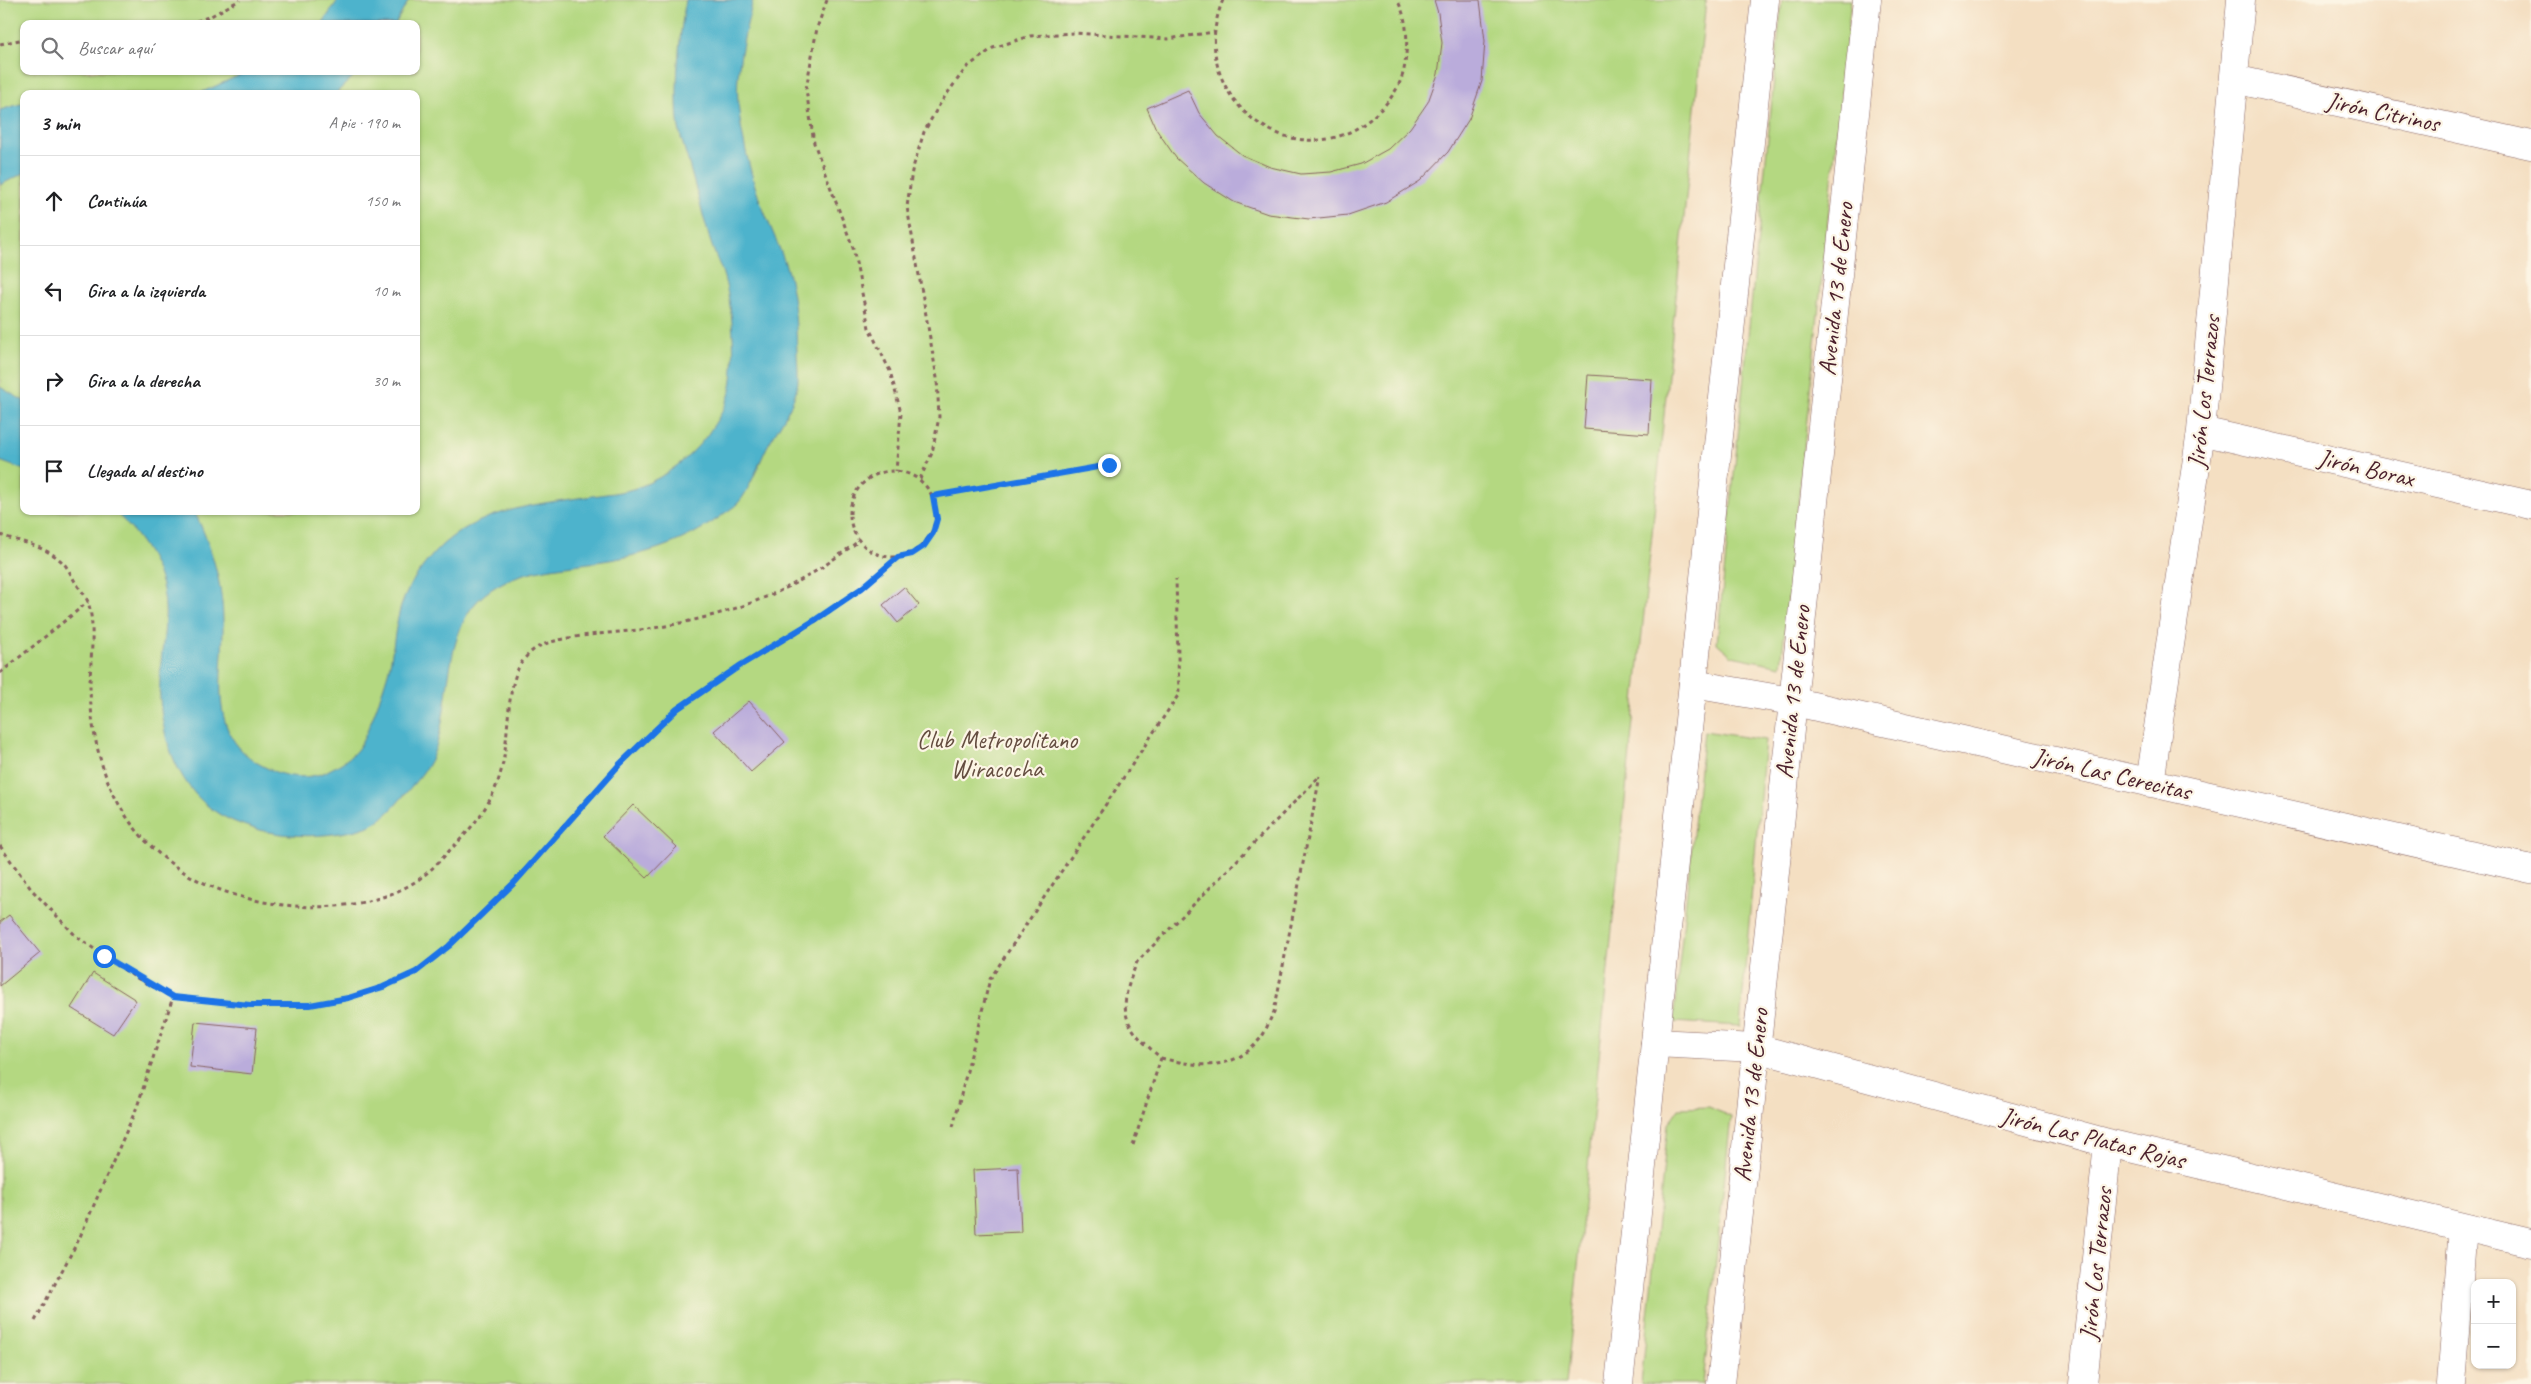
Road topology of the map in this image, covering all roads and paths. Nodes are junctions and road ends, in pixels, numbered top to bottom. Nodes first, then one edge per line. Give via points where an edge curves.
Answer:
1 (240, 0) edge
2 (827, 0) edge
3 (1223, 0) edge
4 (1397, 0) edge
5 (1764, 0) edge
6 (1867, 0) edge
7 (2242, 0) edge
8 (200, 20) edge
9 (1214, 32) junction
10 (20, 40) edge
11 (0, 44) edge
12 (2234, 79) junction
13 (2531, 145) edge
14 (2201, 431) junction
15 (1109, 465) dead end
16 (896, 471) junction
17 (920, 479) junction
18 (933, 496) junction
19 (2531, 505) edge
20 (0, 535) edge
21 (859, 541) junction
22 (898, 557) junction
23 (1176, 579) dead end
24 (88, 602) junction
25 (0, 673) edge
26 (1692, 684) junction
27 (1792, 701) junction
28 (2150, 782) junction
29 (0, 846) edge
30 (2531, 869) edge
31 (173, 997) junction
32 (1655, 1043) junction
33 (1756, 1048) junction
34 (1161, 1058) junction
35 (953, 1127) dead end
36 (2108, 1144) junction
37 (1133, 1145) dead end
38 (2463, 1226) junction
39 (2531, 1243) edge
40 (35, 1321) dead end
41 (1619, 1384) edge
42 (1721, 1384) edge
43 (2083, 1384) edge
44 (2451, 1384) edge

1 - 8 path
2 - 16 path via 817,28 806,90 814,144 853,248 869,328 890,370 901,413
3 - 9 path
4 - 9 path via 1408,40 1404,72 1391,100 1368,122 1340,136 1308,140 1276,134 1249,117 1228,94 1216,64
5 - 26 street
6 - 27 street, Avenida 13 de Enero
7 - 12 street, Jirón Los Terrazos
9 - 17 path via 1168,39 1073,33 1030,36 993,48 966,68 941,102 924,132 912,171 907,207 937,378 939,417 932,453
10 - 11 path
12 - 13 street, Jirón Citrinos
12 - 14 street, Jirón Los Terrazos
14 - 19 street, Jirón Borax
14 - 28 street, Jirón Los Terrazos
15 - 18 path
16 - 17 path
16 - 21 path via 881,472 869,478 855,494 850,514 852,529
17 - 18 path
18 - 22 path via 937,519 933,533 924,546 912,554
20 - 24 path via 53,555 65,564
21 - 22 path via 883,556
21 - 24 path via 809,575 743,605 692,621 574,638 540,646 527,655 518,668 512,688 502,769 483,811 468,833 420,878 388,895 355,905 281,905 243,897 206,885 169,864 141,838 121,809 96,749 92,726 92,637
22 - 31 path via 823,615 677,709 619,765 515,882 449,946 416,972 348,998 310,1005 250,1005
23 - 35 path via 1179,694 990,978
24 - 25 path
26 - 27 street, Jirón Las Cerecitas
26 - 32 street
27 - 28 street, Jirón Las Cerecitas
27 - 33 street, Avenida 13 de Enero
28 - 30 street, Jirón Las Cerecitas
29 - 31 path via 31,889 77,937
31 - 40 path via 137,1107 79,1239
32 - 33 street, Jirón Las Platas Rojas
32 - 41 street
33 - 36 street, Jirón Las Platas Rojas
33 - 42 street, Avenida 13 de Enero
34 - 34 path via 1138,1039 1124,1014 1126,988 1136,962 1320,776 1274,1012 1260,1040 1238,1057 1213,1066 1189,1065
34 - 37 path
36 - 38 street, Jirón Las Platas Rojas
36 - 43 street, Jirón Los Terrazos
38 - 39 street, Jirón Las Platas Rojas
38 - 44 street

